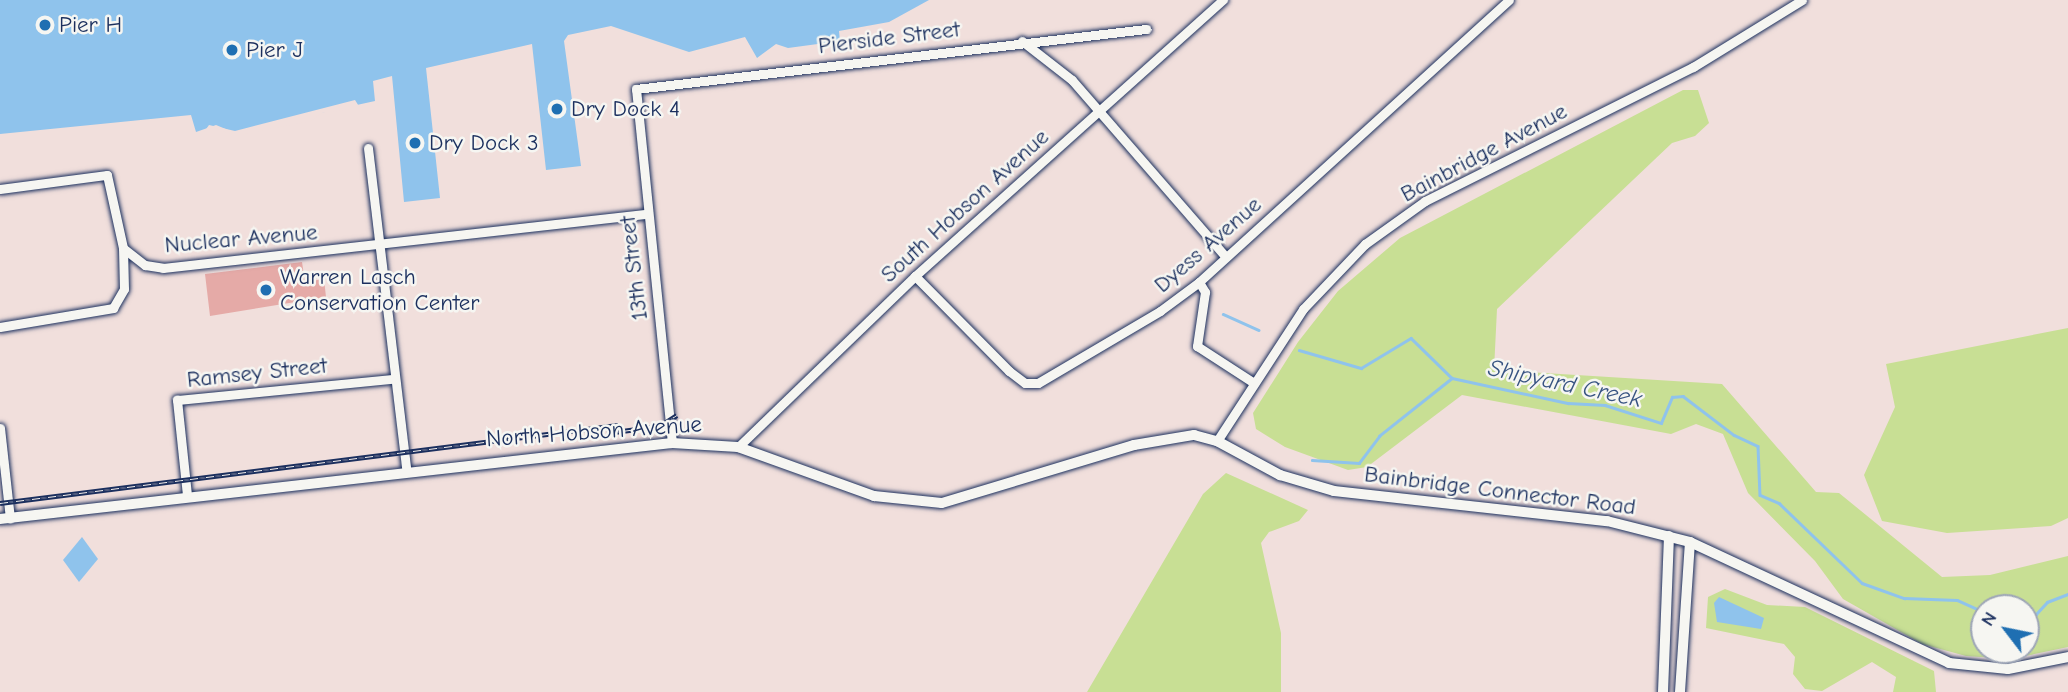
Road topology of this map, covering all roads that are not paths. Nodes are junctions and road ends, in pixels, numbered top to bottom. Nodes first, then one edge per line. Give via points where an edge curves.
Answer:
1 (1223, 0) edge
2 (1510, 0) edge
3 (1802, 0) edge
4 (1146, 29) dead end
5 (1022, 41) junction
6 (636, 89) joint
7 (1099, 112) junction
8 (368, 148) dead end
9 (0, 189) edge
10 (647, 214) junction
11 (123, 248) junction
12 (381, 248) junction
13 (1225, 256) junction
14 (915, 276) junction
15 (1199, 282) junction
16 (0, 327) edge
17 (393, 379) junction
18 (1254, 383) junction
19 (0, 428) edge
20 (1217, 440) junction
21 (672, 443) junction
22 (738, 447) junction
23 (406, 470) junction
24 (187, 495) junction
25 (5, 518) edge
26 (1669, 536) junction
27 (1690, 542) junction
28 (2068, 657) edge
29 (1663, 692) edge
30 (1680, 692) edge

1 - 7 street, South Hobson Avenue
2 - 13 street, Dyess Avenue
3 - 18 street, Bainbridge Avenue via 1693,67 1425,201 1365,244 1322,287
4 - 5 street, Pierside Street
5 - 6 street, Pierside Street
5 - 7 street via 1054,63
6 - 10 street, 13th Street
7 - 13 street
7 - 14 street, South Hobson Avenue
8 - 12 street
9 - 11 street via 103,173 110,179
10 - 12 street
10 - 21 street, 13th Street
11 - 12 street, Nuclear Avenue via 145,265 163,268 298,249
11 - 16 street via 124,289 113,308
12 - 17 street
13 - 15 street, Dyess Avenue
14 - 15 street, Dyess Avenue via 1025,383 1038,383 1160,311
14 - 22 street, South Hobson Avenue
15 - 18 street via 1205,292 1197,346
17 - 23 street
17 - 24 street, Ramsey Street via 177,400
18 - 20 street, Bainbridge Avenue
19 - 25 street
20 - 22 street, North Hobson Avenue via 1194,435 1134,445 996,491 942,503 911,503 795,471
20 - 26 street, Bainbridge Connector Road via 1280,475 1334,491 1594,520
21 - 22 street, North Hobson Avenue
21 - 23 street, North Hobson Avenue
23 - 24 street, North Hobson Avenue
24 - 25 street, North Hobson Avenue
26 - 27 street, Bainbridge Connector Road
26 - 29 street
27 - 28 street, Bainbridge Connector Road via 1895,642 1949,663 2008,668
27 - 30 street

